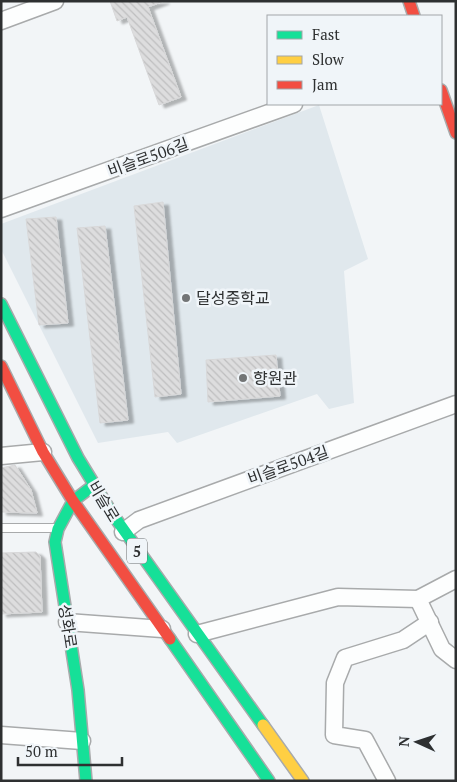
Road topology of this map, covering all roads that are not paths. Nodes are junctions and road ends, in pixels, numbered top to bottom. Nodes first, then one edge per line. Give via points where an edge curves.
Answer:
1 (55, 1) edge
2 (408, 1) edge
3 (414, 15) edge
4 (1, 21) edge
5 (442, 93) edge
6 (291, 105) edge
7 (456, 133) edge
8 (1, 210) edge
9 (1, 304) edge
10 (1, 366) edge
11 (456, 404) edge
12 (21, 405) junction
13 (42, 424) dead end
14 (43, 452) junction
15 (1, 456) edge
16 (94, 485) junction
17 (73, 501) junction
18 (1, 528) edge
19 (58, 528) junction
20 (123, 532) junction
21 (135, 568) junction
22 (456, 579) edge
23 (418, 599) junction
24 (67, 622) junction
25 (430, 622) junction
26 (162, 629) junction
27 (197, 634) junction
28 (456, 660) edge
29 (1, 735) edge
30 (82, 741) junction
31 (86, 781) edge
32 (269, 781) edge
33 (303, 781) edge
34 (388, 781) edge

1 - 4 street
2 - 3 main road
5 - 7 main road
6 - 8 street, 비슬로506길
9 - 16 main road, 비슬로 / 5 via 57,429
10 - 12 main road, 비슬로 / 5
11 - 20 street, 비슬로504길 via 139,520
12 - 13 main road via 34,412
12 - 14 main road, 비슬로 / 5
14 - 15 street
14 - 17 main road, 비슬로 / 5
16 - 17 main road, 성화로
16 - 20 main road, 비슬로 / 5
17 - 19 main road, 성화로
17 - 21 main road, 비슬로 / 5
18 - 19 lane
19 - 24 main road, 성화로 via 55,542
20 - 21 main road, 비슬로 / 5
21 - 26 main road, 비슬로 / 5
21 - 27 main road, 비슬로 / 5
22 - 23 street
23 - 25 street
23 - 27 street via 338,597
24 - 26 street
24 - 30 main road, 성화로
25 - 28 street via 442,649
25 - 34 street via 402,640 344,658 335,683 334,735 365,740
26 - 32 main road, 비슬로 / 5
27 - 33 main road, 비슬로 / 5
29 - 30 street
30 - 31 main road, 성화로

